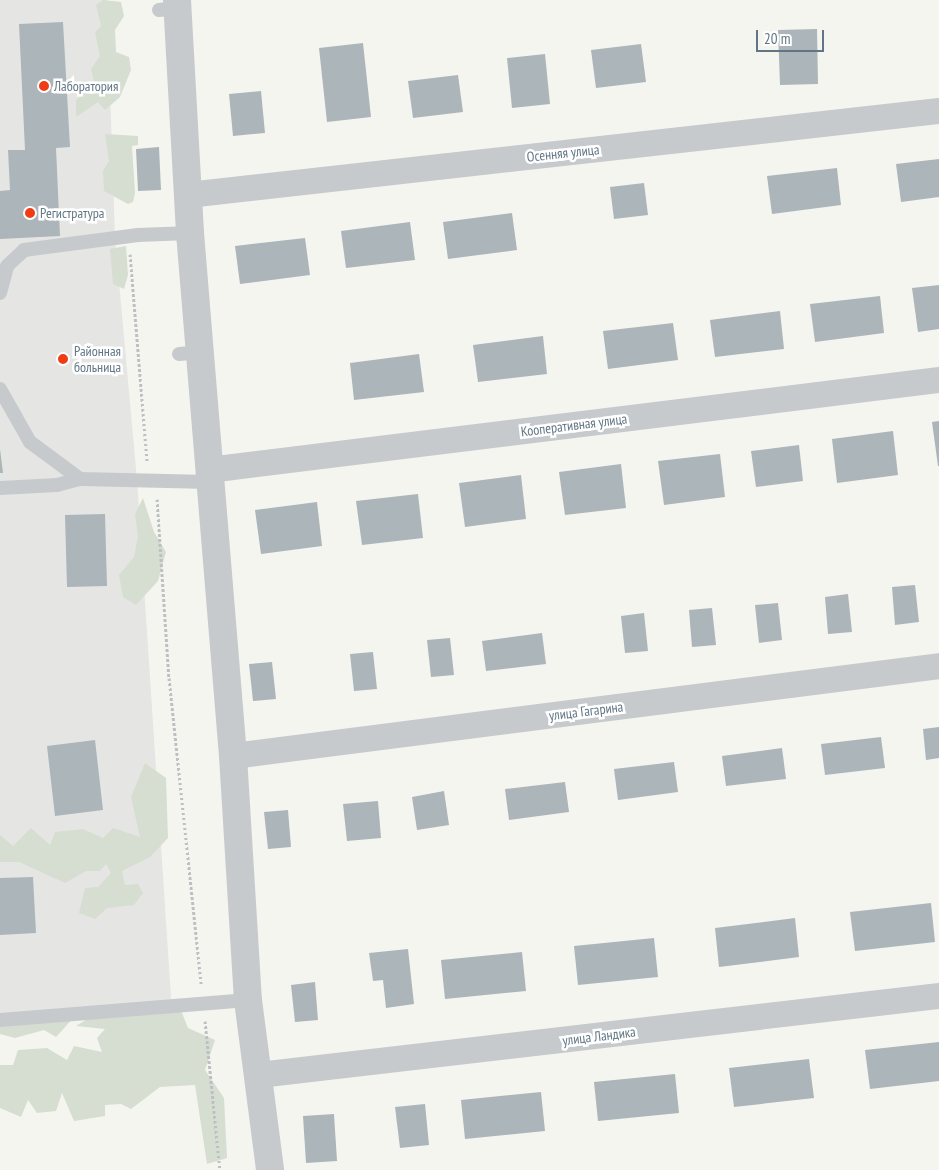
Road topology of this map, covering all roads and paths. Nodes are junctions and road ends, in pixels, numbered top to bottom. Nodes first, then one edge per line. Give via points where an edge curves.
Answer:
1 (172, 6) edge
2 (939, 111) edge
3 (188, 195) junction
4 (190, 233) junction
5 (138, 234) junction
6 (0, 293) edge
7 (939, 380) edge
8 (0, 389) edge
9 (210, 476) junction
10 (80, 479) junction
11 (155, 480) junction
12 (0, 488) edge
13 (939, 666) edge
14 (233, 756) junction
15 (939, 996) edge
16 (248, 1000) junction
17 (203, 1004) junction
18 (0, 1020) edge
19 (259, 1075) junction
20 (220, 1170) edge
21 (270, 1170) edge

1 - 3 street
2 - 3 street, Осенняя улица
3 - 4 street
4 - 5 lane
4 - 9 street via 189,353
5 - 6 lane via 24,250 7,266
5 - 11 path via 130,252 146,460
7 - 9 street, Кооперативная улица
8 - 10 lane via 30,442
9 - 11 lane
9 - 14 street
10 - 11 lane
10 - 12 lane via 57,485
11 - 17 path via 169,678
13 - 14 street, улица Гагарина
14 - 16 street
15 - 19 street, улица Ландика
16 - 17 lane
16 - 19 street
17 - 18 lane
17 - 20 path
19 - 21 street

